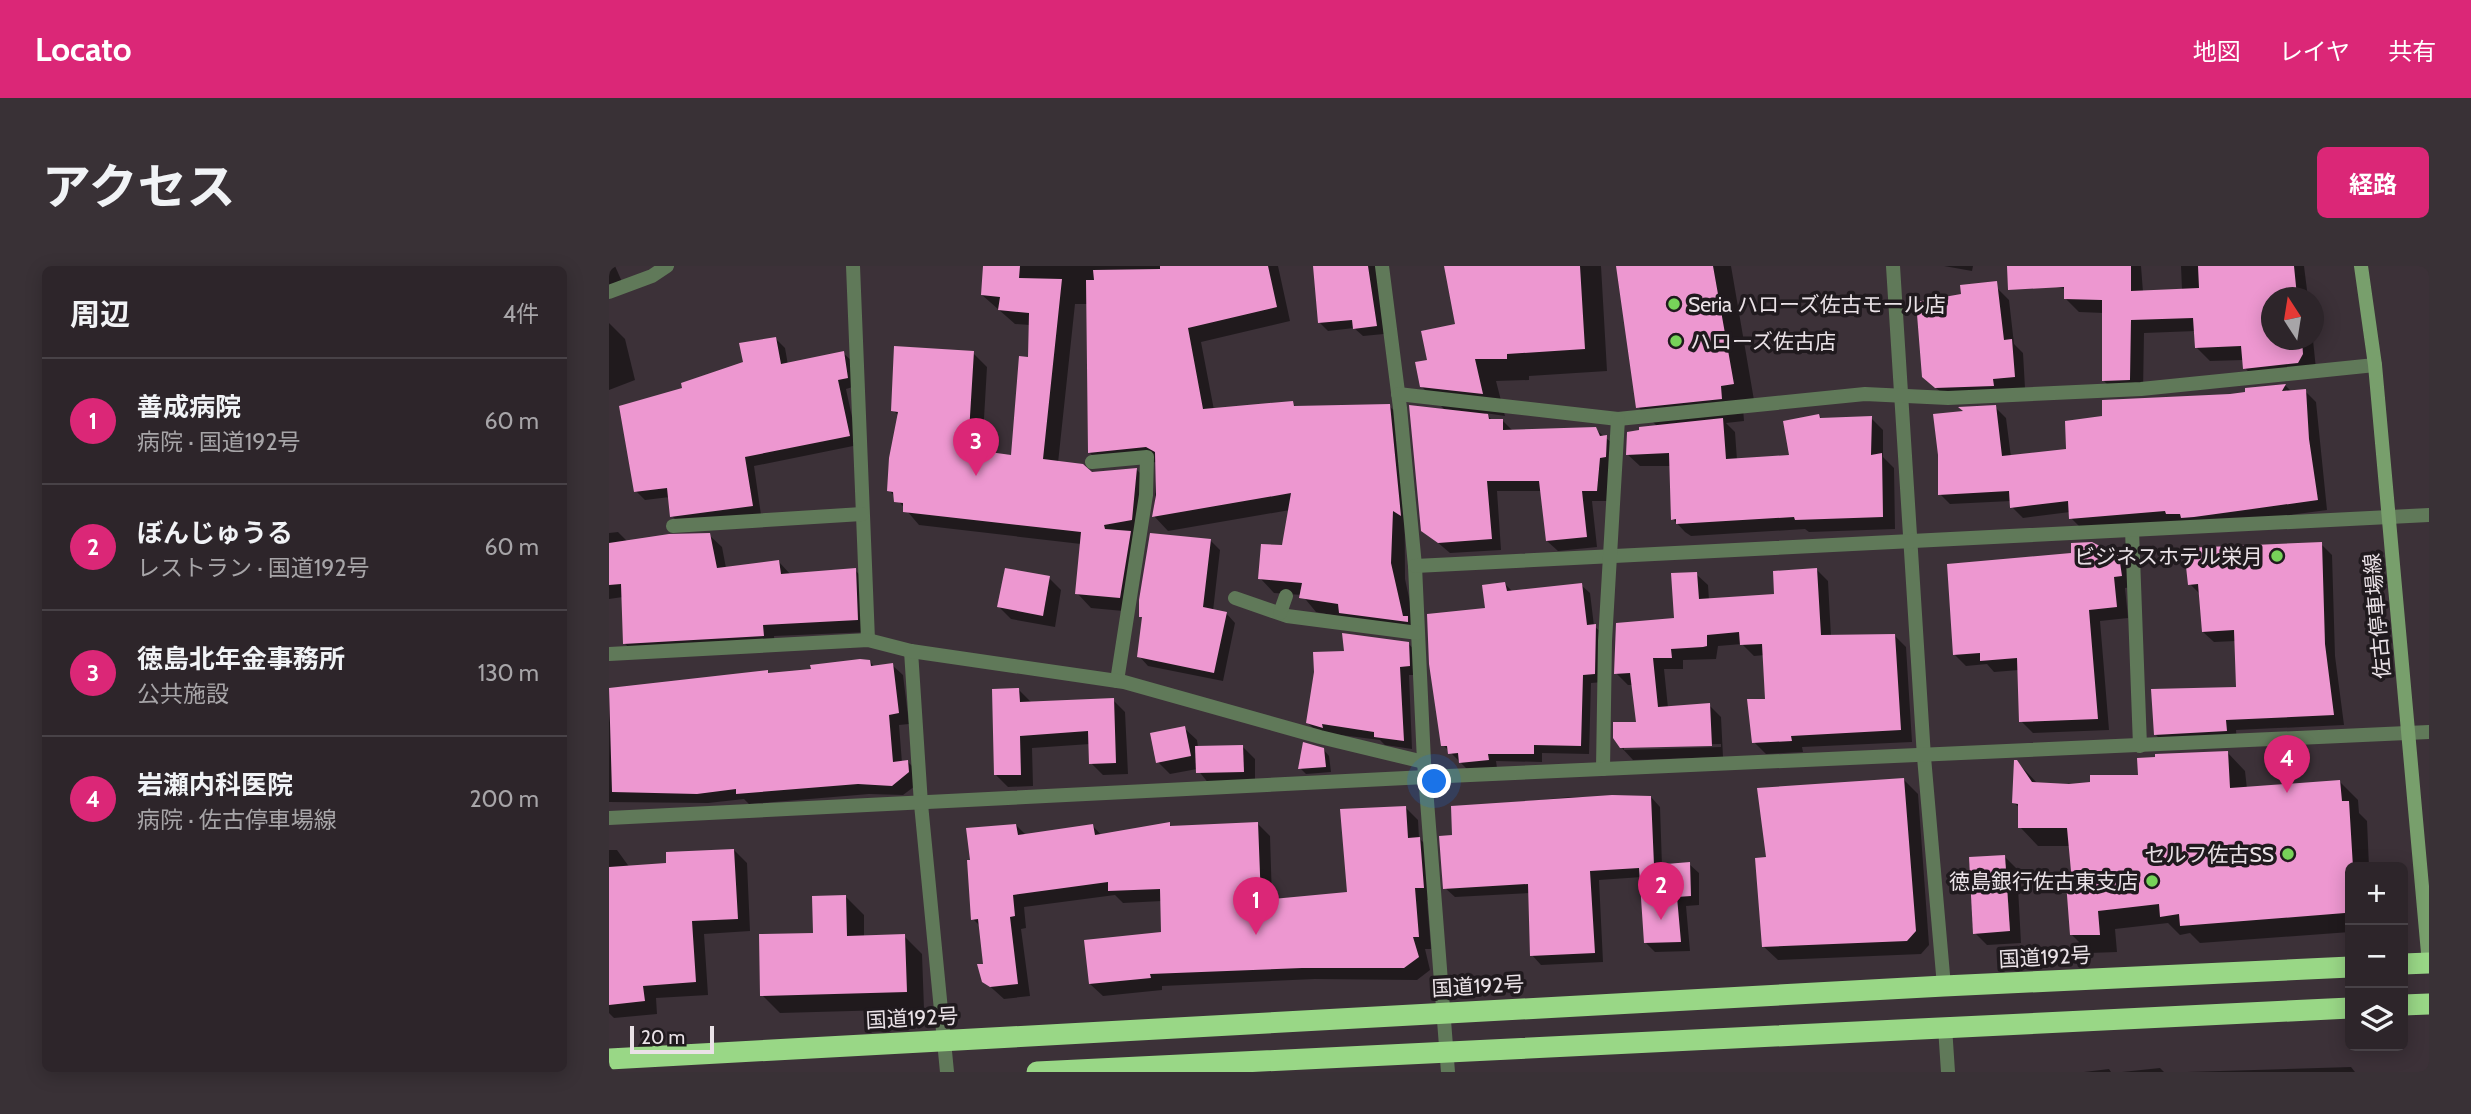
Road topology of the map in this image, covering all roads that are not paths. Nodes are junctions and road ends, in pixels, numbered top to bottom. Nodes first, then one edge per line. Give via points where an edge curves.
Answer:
1 (667, 266) edge
2 (853, 266) edge
3 (1382, 266) edge
4 (1893, 266) edge
5 (2361, 266) edge
6 (609, 292) edge
7 (2375, 365) junction
8 (1398, 394) junction
9 (1902, 396) junction
10 (1618, 419) junction
11 (1092, 462) dead end
12 (862, 514) junction
13 (2429, 515) edge
14 (2389, 517) junction
15 (673, 526) dead end
16 (2132, 530) junction
17 (1913, 543) junction
18 (1610, 556) junction
19 (1415, 566) junction
20 (1286, 596) dead end
21 (1235, 598) dead end
22 (1280, 613) junction
23 (1418, 633) junction
24 (868, 640) junction
25 (911, 651) junction
26 (609, 654) edge
27 (1117, 681) junction
28 (2429, 732) edge
29 (2409, 733) junction
30 (2140, 746) junction
31 (1924, 757) junction
32 (1424, 762) junction
33 (1603, 769) junction
34 (1426, 777) junction
35 (921, 804) junction
36 (609, 818) edge
37 (2429, 963) edge
38 (2408, 964) edge
39 (2345, 967) edge
40 (1944, 986) junction
41 (2429, 1004) edge
42 (2408, 1005) edge
43 (2345, 1008) edge
44 (1444, 1013) junction
45 (1945, 1027) junction
46 (945, 1041) junction
47 (609, 1059) edge
48 (1447, 1061) edge
49 (947, 1072) edge
50 (1037, 1072) edge
51 (1948, 1072) edge

1 - 6 street
2 - 12 street
3 - 8 street
4 - 9 street
5 - 7 main road, 佐古停車場線
7 - 9 street via 2141,389
7 - 14 main road, 佐古停車場線
8 - 10 street
8 - 19 street
9 - 10 street via 1865,394
9 - 17 street
10 - 18 street
11 - 27 street via 1147,457 1146,495
12 - 15 street
12 - 24 street
13 - 14 street
14 - 16 street
14 - 29 main road, 佐古停車場線
16 - 17 street
16 - 30 street
17 - 18 street
17 - 31 street
18 - 19 street
18 - 33 street
19 - 23 street
20 - 22 street
21 - 22 street
22 - 23 street
23 - 32 street
24 - 25 street
24 - 26 street
25 - 27 street
25 - 35 street
27 - 32 street
28 - 29 street
29 - 30 street
29 - 37 main road, 佐古停車場線
30 - 31 street
31 - 33 street
31 - 40 street
32 - 34 street
33 - 34 street
34 - 35 street
34 - 44 street
35 - 36 street
35 - 46 street
37 - 38 highway
39 - 40 highway, 国道192号
40 - 44 highway, 国道192号
41 - 42 highway
43 - 45 highway
44 - 46 highway, 国道192号
44 - 48 street
45 - 48 highway
45 - 51 street
46 - 47 highway, 国道192号
46 - 49 street
48 - 50 highway

